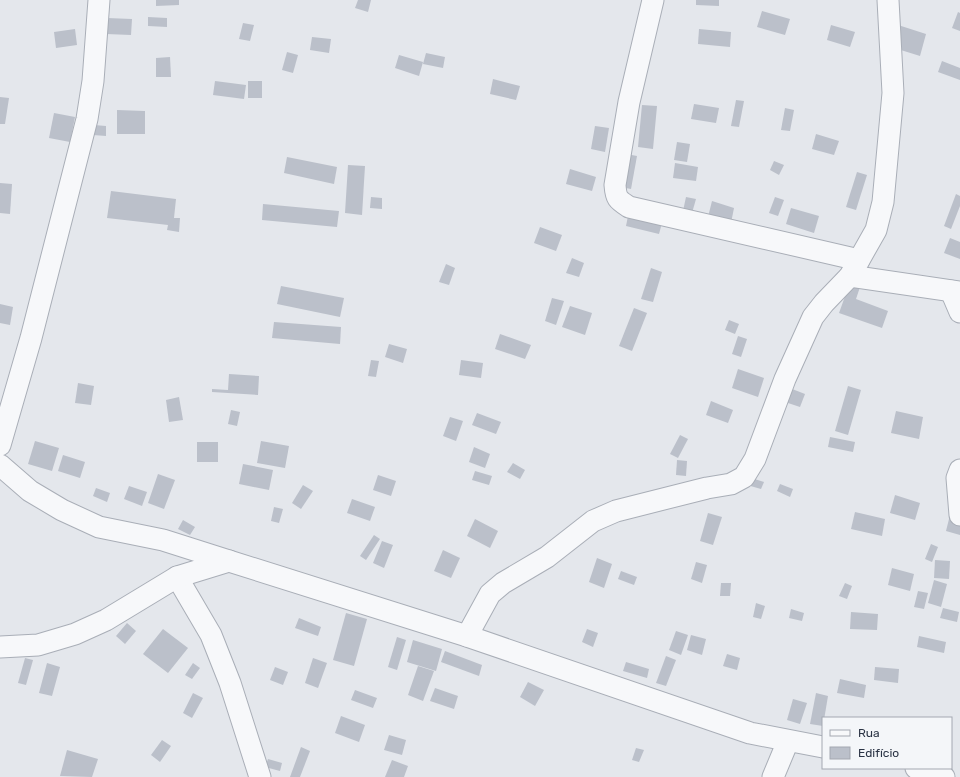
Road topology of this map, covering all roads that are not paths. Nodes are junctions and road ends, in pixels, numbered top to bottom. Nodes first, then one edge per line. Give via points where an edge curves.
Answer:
1 (100, 0) edge
2 (653, 0) edge
3 (888, 0) edge
4 (855, 268) junction
5 (956, 292) edge
6 (960, 312) edge
7 (0, 445) edge
8 (0, 465) edge
9 (960, 470) edge
10 (960, 515) edge
11 (229, 561) junction
12 (178, 577) junction
13 (467, 636) junction
14 (0, 647) edge
15 (788, 741) junction
16 (822, 747) edge
17 (919, 769) edge
18 (260, 777) edge
19 (773, 777) edge
20 (944, 777) edge

1 - 7 street via 87,119 31,338
2 - 4 street via 629,102 615,196 629,207
3 - 4 street via 893,93 883,202 876,230
4 - 5 street
4 - 13 street via 813,317 785,379 755,459 744,476 731,484 616,511 594,521 547,557 490,594
5 - 6 street
8 - 11 street via 30,492 99,527 163,540
9 - 10 street
11 - 12 street
11 - 13 street
12 - 14 street via 106,620 75,634 38,645
12 - 18 street via 211,635 230,683
13 - 15 street via 750,734
15 - 16 street
15 - 19 street
17 - 20 street

